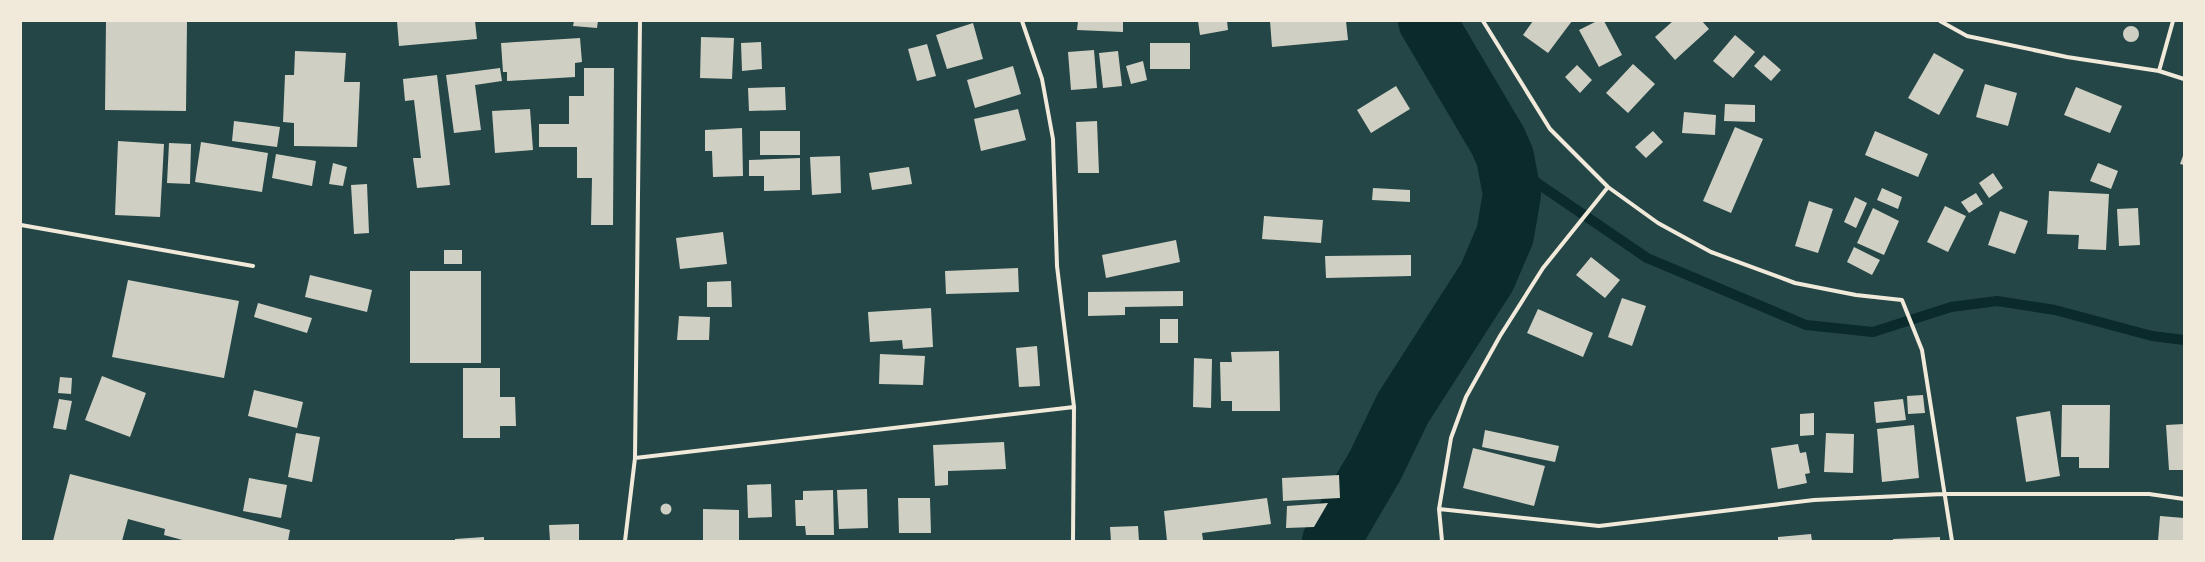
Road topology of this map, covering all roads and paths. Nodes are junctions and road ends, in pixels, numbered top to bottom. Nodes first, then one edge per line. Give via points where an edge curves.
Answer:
1 (640, 21) edge
2 (1022, 21) edge
3 (1483, 21) edge
4 (1940, 21) edge
5 (2173, 21) edge
6 (2159, 71) junction
7 (2184, 79) edge
8 (1608, 187) junction
9 (21, 226) edge
10 (253, 266) dead end
11 (1074, 407) junction
12 (635, 458) junction
13 (1944, 494) junction
14 (2184, 499) edge
15 (1439, 508) junction
16 (625, 541) edge
17 (1073, 541) edge
18 (1442, 541) edge
19 (1952, 541) edge

1 - 12 street
2 - 11 street via 1042,79 1053,139 1057,266
3 - 8 street via 1550,129
4 - 6 street via 1967,36 2066,57
5 - 6 street
6 - 7 street
8 - 13 street via 1658,223 1718,254 1795,283 1856,295 1902,300 1922,350
8 - 15 street via 1543,268 1500,336 1466,397 1451,438
9 - 10 street
11 - 12 street
11 - 17 street
12 - 16 street
13 - 14 street via 2149,494
13 - 15 street via 1814,500 1599,526
13 - 19 street
15 - 18 street

